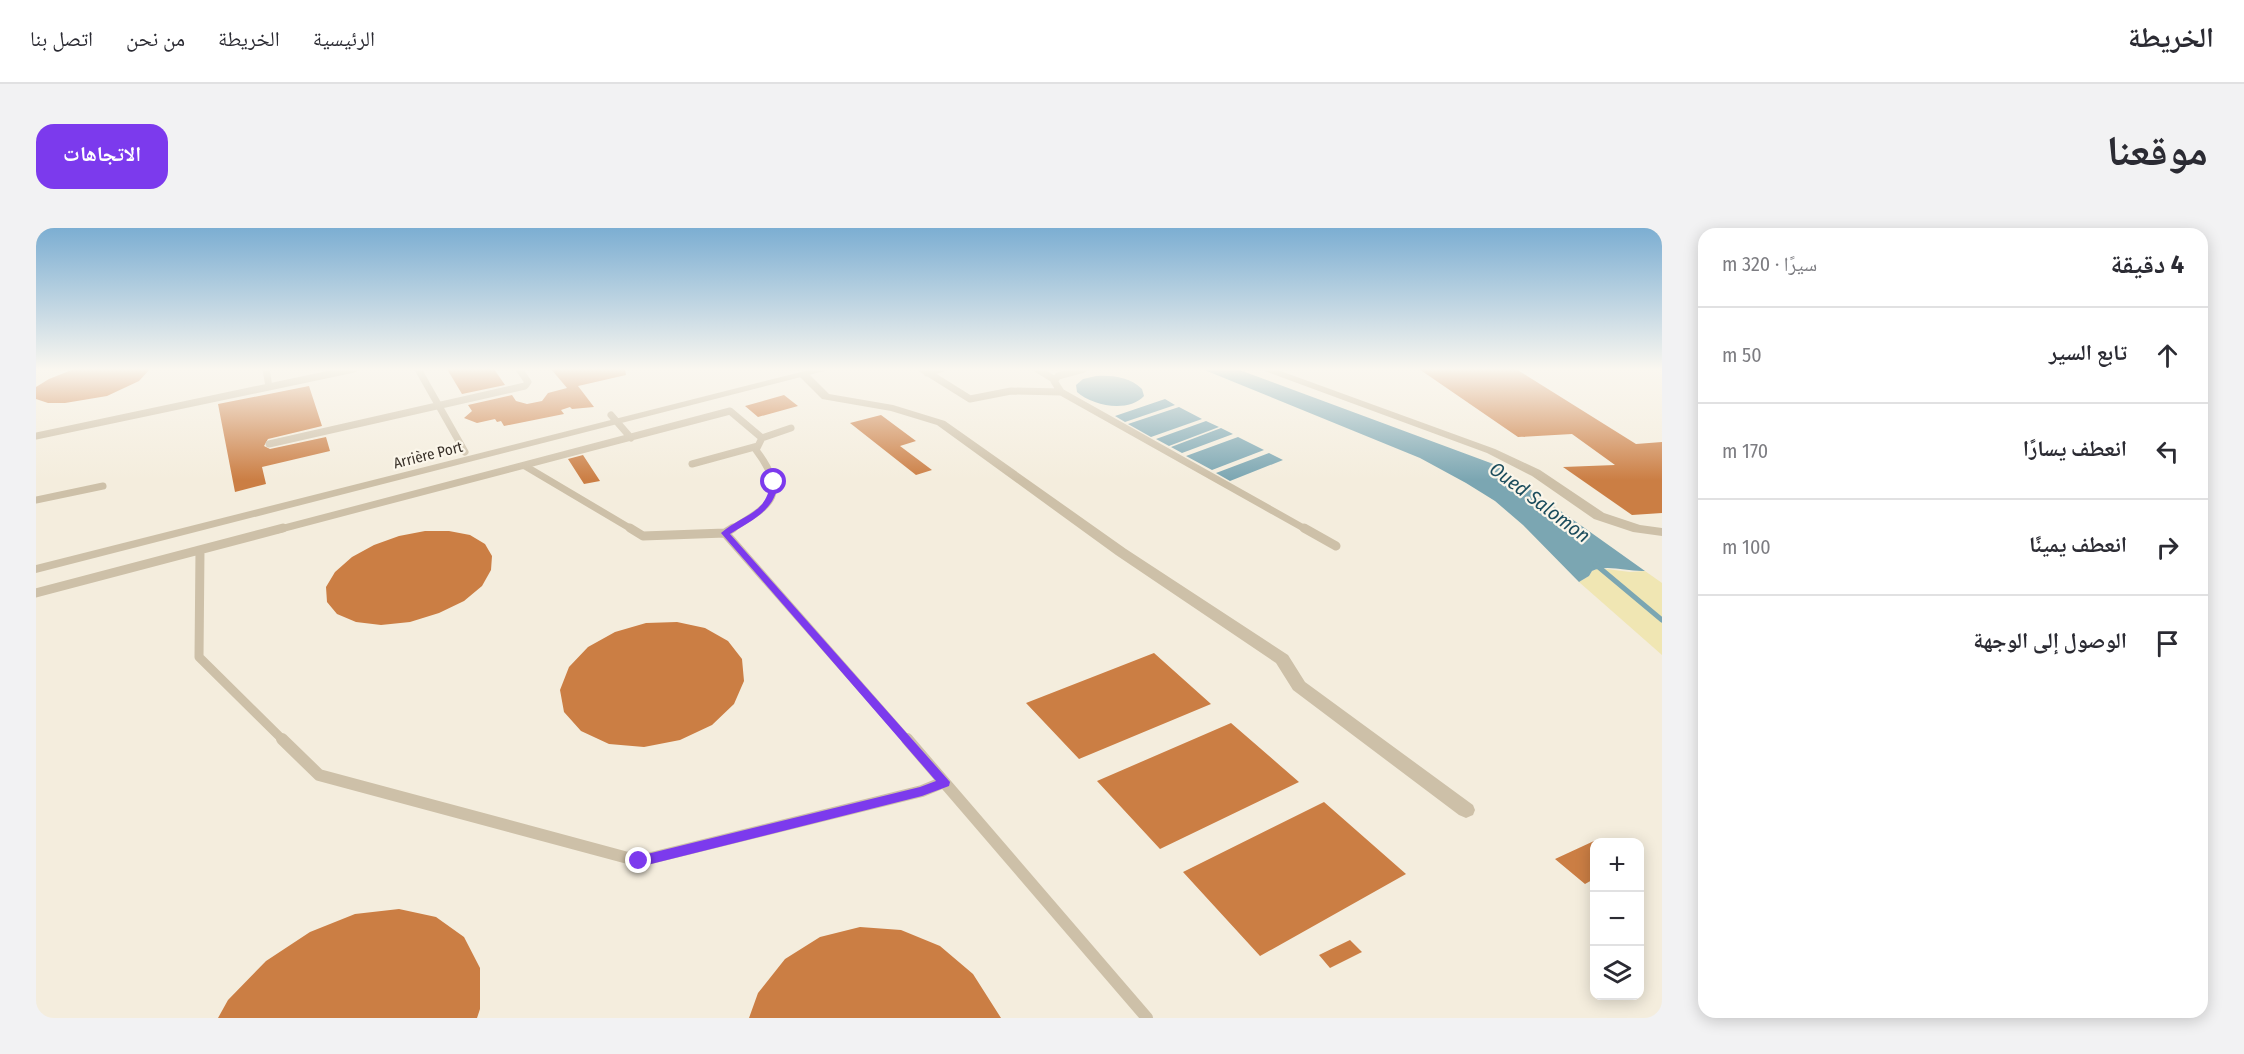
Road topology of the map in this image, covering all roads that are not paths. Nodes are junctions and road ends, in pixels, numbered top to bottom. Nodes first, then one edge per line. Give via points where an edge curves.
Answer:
1 (438, 405) edge
2 (189, 406) edge
3 (434, 406) edge
4 (660, 406) edge
5 (671, 406) edge
6 (880, 406) edge
7 (1086, 406) edge
8 (1366, 406) edge
9 (614, 419) junction
10 (791, 428) dead end
11 (36, 436) edge
12 (631, 438) junction
13 (762, 438) junction
14 (268, 444) dead end
15 (758, 446) junction
16 (465, 452) junction
17 (692, 464) dead end
18 (525, 466) junction
19 (103, 486) dead end
20 (36, 500) edge
21 (1662, 532) edge
22 (725, 533) junction
23 (1336, 546) dead end
24 (200, 550) junction
25 (36, 560) edge
26 (36, 569) edge
27 (36, 593) edge
28 (944, 782) junction
29 (1466, 810) dead end
30 (1147, 1018) edge

1 - 16 lane
2 - 11 lane
3 - 14 lane
4 - 9 street, Arrière Port
5 - 9 street, Arrière Port
6 - 29 street via 941,423 1121,552 1282,660 1299,687
7 - 23 lane
8 - 21 street via 1491,451 1536,472 1599,516
9 - 12 lane
9 - 16 street, Arrière Port
9 - 26 street, Arrière Port
10 - 13 lane
12 - 13 lane via 730,411
12 - 18 lane
13 - 15 lane
15 - 17 lane
15 - 22 lane via 756,450 774,482 773,494 765,508
16 - 25 street, Arrière Port
18 - 22 lane via 643,536
18 - 24 lane
19 - 20 lane
22 - 28 lane
24 - 27 lane
24 - 28 lane via 199,657 319,775 639,861 922,791
28 - 30 lane

